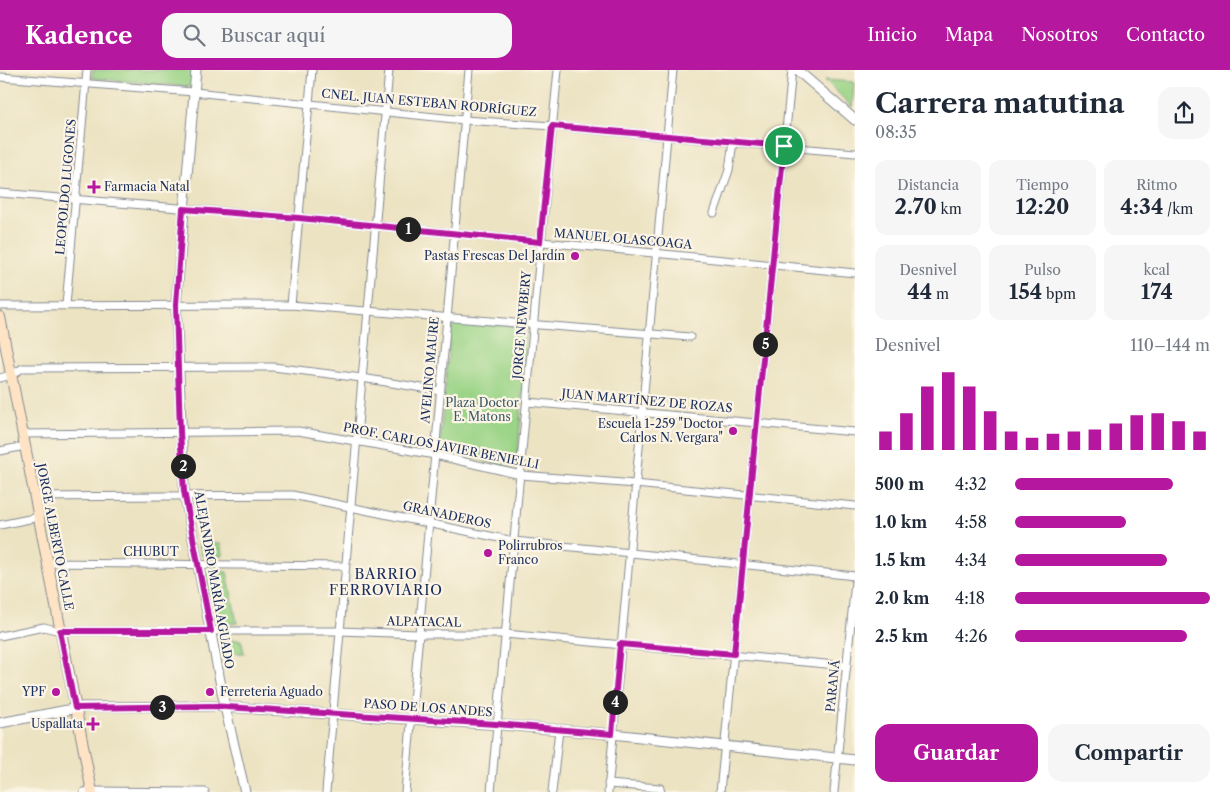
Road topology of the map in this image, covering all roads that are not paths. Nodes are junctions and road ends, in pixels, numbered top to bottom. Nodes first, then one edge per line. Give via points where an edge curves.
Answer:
1 (88, 70) edge
2 (196, 70) edge
3 (312, 70) edge
4 (389, 70) edge
5 (469, 70) edge
6 (558, 70) edge
7 (673, 70) edge
8 (792, 70) edge
9 (797, 70) edge
10 (0, 77) edge
11 (86, 83) junction
12 (194, 92) junction
13 (309, 104) junction
14 (386, 112) junction
15 (464, 120) junction
16 (855, 120) edge
17 (552, 126) junction
18 (668, 136) junction
19 (733, 142) junction
20 (784, 146) junction
21 (855, 153) edge
22 (0, 193) edge
23 (76, 200) junction
24 (183, 209) junction
25 (714, 213) dead end
26 (299, 218) junction
27 (376, 226) junction
28 (454, 234) junction
29 (540, 242) junction
30 (657, 253) junction
31 (772, 265) junction
32 (855, 273) edge
33 (66, 305) junction
34 (176, 305) junction
35 (291, 305) junction
36 (0, 306) edge
37 (368, 310) junction
38 (446, 316) junction
39 (0, 317) edge
40 (533, 324) junction
41 (648, 334) junction
42 (690, 337) dead end
43 (178, 368) junction
44 (11, 375) junction
45 (0, 378) edge
46 (362, 378) junction
47 (440, 391) junction
48 (527, 402) junction
49 (642, 412) junction
50 (757, 422) junction
51 (180, 432) junction
52 (855, 432) edge
53 (22, 434) junction
54 (357, 440) junction
55 (25, 446) junction
56 (0, 451) edge
57 (434, 455) junction
58 (521, 474) junction
59 (635, 484) junction
60 (750, 496) junction
61 (35, 497) junction
62 (185, 497) junction
63 (855, 506) edge
64 (351, 507) junction
65 (38, 517) junction
66 (429, 522) junction
67 (0, 525) edge
68 (514, 541) junction
69 (629, 553) junction
70 (47, 563) junction
71 (198, 564) junction
72 (743, 564) junction
73 (346, 566) junction
74 (855, 576) edge
75 (855, 582) edge
76 (60, 631) junction
77 (211, 631) junction
78 (340, 631) junction
79 (418, 634) junction
80 (505, 634) junction
81 (0, 636) edge
82 (620, 644) junction
83 (734, 654) junction
84 (847, 666) junction
85 (225, 707) junction
86 (75, 708) junction
87 (332, 714) junction
88 (411, 720) junction
89 (0, 723) edge
90 (496, 724) junction
91 (559, 730) junction
92 (612, 734) junction
93 (725, 747) junction
94 (838, 759) junction
95 (855, 760) edge
96 (608, 788) edge
97 (661, 790) edge
98 (89, 792) edge
99 (205, 792) edge
100 (245, 792) edge
101 (326, 792) edge
102 (405, 792) edge
103 (491, 792) edge
104 (552, 792) edge
105 (720, 792) edge
106 (834, 792) edge

1 - 11 street, LEOPOLDO LUGONES
2 - 12 street, ALEJANDRO MARÍA AGUADO
3 - 13 street
4 - 14 street
5 - 15 street, AVELINO MAURE
6 - 17 street, JORGE NEWBERY
7 - 18 street
8 - 20 street
9 - 16 street
10 - 11 street, CNEL. JUAN ESTEBAN RODRÍGUEZ
11 - 12 street, CNEL. JUAN ESTEBAN RODRÍGUEZ
11 - 23 street, LEOPOLDO LUGONES
12 - 13 street, CNEL. JUAN ESTEBAN RODRÍGUEZ
12 - 24 street, ALEJANDRO MARÍA AGUADO
13 - 14 street, CNEL. JUAN ESTEBAN RODRÍGUEZ
13 - 26 street
14 - 15 street, CNEL. JUAN ESTEBAN RODRÍGUEZ
14 - 27 street
15 - 17 street, CNEL. JUAN ESTEBAN RODRÍGUEZ
15 - 28 street, AVELINO MAURE
17 - 18 street, CNEL. JUAN ESTEBAN RODRÍGUEZ
17 - 29 street, JORGE NEWBERY
18 - 19 street, CNEL. JUAN ESTEBAN RODRÍGUEZ
18 - 30 street
19 - 20 street, CNEL. JUAN ESTEBAN RODRÍGUEZ
19 - 25 street via 729,170
20 - 21 street, CNEL. JUAN ESTEBAN RODRÍGUEZ
20 - 31 street
22 - 23 street, MANUEL OLASCOAGA
23 - 24 street, MANUEL OLASCOAGA
23 - 33 street, LEOPOLDO LUGONES
24 - 26 street, MANUEL OLASCOAGA
24 - 34 street, ALEJANDRO MARÍA AGUADO
26 - 27 street, MANUEL OLASCOAGA
26 - 35 street
27 - 28 street, MANUEL OLASCOAGA
27 - 37 street
28 - 29 street, MANUEL OLASCOAGA
28 - 38 street, AVELINO MAURE
29 - 30 street, MANUEL OLASCOAGA
29 - 40 street, JORGE NEWBERY
30 - 31 street, MANUEL OLASCOAGA
30 - 41 street
31 - 32 street, MANUEL OLASCOAGA
31 - 50 street
33 - 34 street
33 - 36 street
34 - 35 street
34 - 43 street, ALEJANDRO MARÍA AGUADO
35 - 37 street
37 - 38 street
37 - 46 street
38 - 40 street
38 - 47 street, AVELINO MAURE
39 - 44 main road, JORGE ALBERTO CALLE
40 - 41 street
40 - 48 street, JORGE NEWBERY
41 - 42 street
41 - 49 street
43 - 44 street via 23,368
43 - 46 street via 273,367
43 - 51 street, ALEJANDRO MARÍA AGUADO
44 - 45 street
44 - 53 main road, JORGE ALBERTO CALLE
46 - 47 street
46 - 54 street
47 - 57 street, AVELINO MAURE
48 - 49 street, JUAN MARTÍNEZ DE ROZAS
48 - 58 street, JORGE NEWBERY
49 - 50 street, JUAN MARTÍNEZ DE ROZAS
49 - 59 street
50 - 52 street, JUAN MARTÍNEZ DE ROZAS
50 - 60 street
51 - 53 street, PROF. CARLOS JAVIER BENIELLI
51 - 54 street, PROF. CARLOS JAVIER BENIELLI via 290,430
51 - 62 street, ALEJANDRO MARÍA AGUADO
53 - 55 main road, JORGE ALBERTO CALLE
54 - 57 street, PROF. CARLOS JAVIER BENIELLI
54 - 64 street
55 - 56 street
55 - 61 main road, JORGE ALBERTO CALLE
57 - 58 street, PROF. CARLOS JAVIER BENIELLI
57 - 66 street, AVELINO MAURE
58 - 59 street, PROF. CARLOS JAVIER BENIELLI
58 - 68 street, JORGE NEWBERY
59 - 60 street, PROF. CARLOS JAVIER BENIELLI
59 - 69 street
60 - 63 street, PROF. CARLOS JAVIER BENIELLI
60 - 72 street
61 - 62 street, GRANADEROS
61 - 65 main road, JORGE ALBERTO CALLE
62 - 64 street, GRANADEROS via 292,495
62 - 71 street, ALEJANDRO MARÍA AGUADO
64 - 66 street, GRANADEROS
64 - 73 street
65 - 67 street
65 - 70 main road, JORGE ALBERTO CALLE
66 - 68 street, GRANADEROS
66 - 79 street, AVELINO MAURE
68 - 69 street, GRANADEROS
68 - 80 street, JORGE NEWBERY
69 - 72 street, GRANADEROS
69 - 82 street
70 - 71 street, CHUBUT
70 - 76 main road, JORGE ALBERTO CALLE
71 - 73 street, CHUBUT
71 - 77 street, ALEJANDRO MARÍA AGUADO
72 - 74 street, GRANADEROS
72 - 83 street
73 - 78 street
75 - 84 street, PARANÁ
76 - 77 street, ALPATACAL
76 - 81 street, ALPATACAL via 44,627
76 - 86 main road, JORGE ALBERTO CALLE
77 - 78 street, ALPATACAL
77 - 85 street, ALEJANDRO MARÍA AGUADO
78 - 79 street, ALPATACAL
78 - 87 street
79 - 80 street, ALPATACAL
79 - 88 street, AVELINO MAURE
80 - 82 street, ALPATACAL
80 - 90 street, JORGE NEWBERY
82 - 83 street, ALPATACAL
82 - 92 street
83 - 84 street, ALPATACAL
83 - 93 street
84 - 94 street, PARANÁ
85 - 86 street, PASO DE LOS ANDES
85 - 87 street, PASO DE LOS ANDES
85 - 100 street, ALEJANDRO MARÍA AGUADO
86 - 89 street, PASO DE LOS ANDES
86 - 98 main road, JORGE ALBERTO CALLE
87 - 88 street, PASO DE LOS ANDES
87 - 101 street
88 - 90 street, PASO DE LOS ANDES
88 - 102 street, AVELINO MAURE
90 - 91 street, PASO DE LOS ANDES
90 - 103 street, JORGE NEWBERY
91 - 92 street, PASO DE LOS ANDES
91 - 104 street
92 - 93 street, PASO DE LOS ANDES
92 - 96 street
93 - 94 street, PASO DE LOS ANDES
93 - 105 street
94 - 95 street, PASO DE LOS ANDES
94 - 106 street, PARANÁ
96 - 97 street
98 - 99 street

